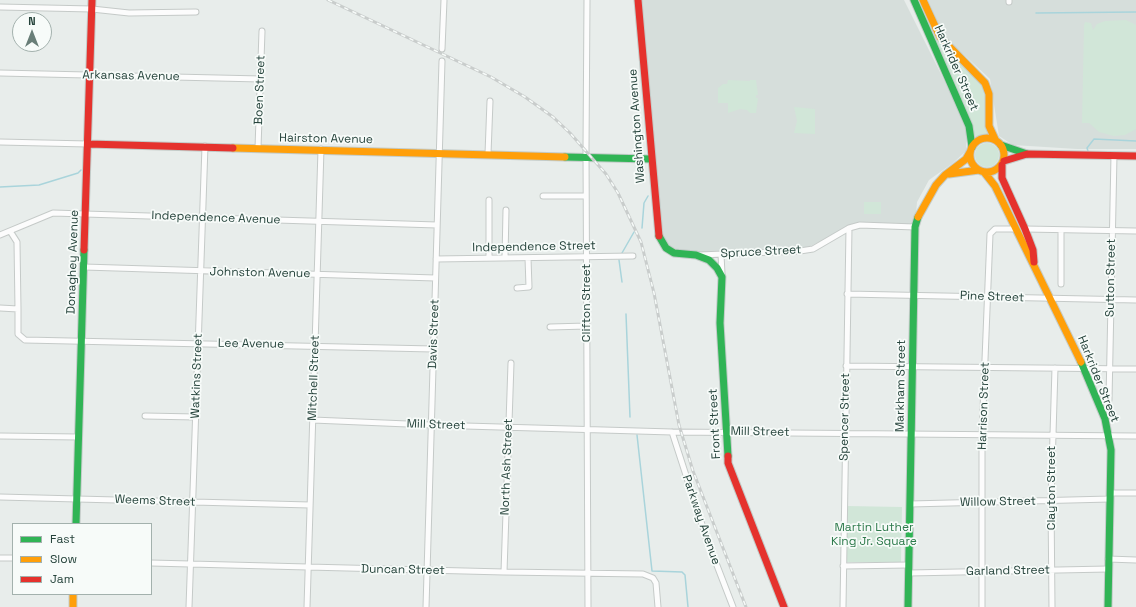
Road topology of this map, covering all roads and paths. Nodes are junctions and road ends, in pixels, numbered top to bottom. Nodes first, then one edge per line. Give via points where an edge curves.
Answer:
1 (92, 0) edge
2 (444, 0) edge
3 (587, 0) edge
4 (638, 0) edge
5 (914, 0) edge
6 (923, 0) edge
7 (0, 7) edge
8 (92, 9) junction
9 (196, 12) dead end
10 (262, 31) dead end
11 (442, 49) dead end
12 (442, 61) dead end
13 (0, 73) edge
14 (90, 75) junction
15 (261, 79) junction
16 (490, 101) dead end
17 (0, 142) edge
18 (998, 142) junction
19 (88, 144) junction
20 (205, 146) junction
21 (258, 148) junction
22 (971, 149) junction
23 (321, 150) junction
24 (439, 152) junction
25 (488, 154) junction
26 (1027, 154) junction
27 (1114, 156) junction
28 (1136, 156) edge
29 (586, 158) junction
30 (650, 159) junction
31 (1003, 163) junction
32 (981, 171) junction
33 (945, 175) junction
34 (543, 196) dead end
35 (586, 196) junction
36 (489, 200) dead end
37 (506, 210) dead end
38 (86, 214) junction
39 (202, 218) junction
40 (319, 221) junction
41 (437, 225) junction
42 (915, 227) junction
43 (849, 228) junction
44 (1016, 229) junction
45 (1025, 229) junction
46 (1061, 230) junction
47 (10, 231) junction
48 (1112, 231) junction
49 (1136, 231) edge
50 (0, 234) edge
51 (721, 254) junction
52 (696, 255) junction
53 (633, 256) dead end
54 (586, 257) junction
55 (489, 258) junction
56 (505, 258) junction
57 (528, 258) junction
58 (436, 259) junction
59 (1034, 262) junction
60 (84, 267) junction
61 (200, 271) junction
62 (318, 274) junction
63 (722, 277) junction
64 (436, 278) junction
65 (1061, 284) dead end
66 (518, 288) dead end
67 (847, 294) junction
68 (913, 295) junction
69 (989, 297) junction
70 (1052, 299) junction
71 (1110, 299) junction
72 (1136, 300) edge
73 (0, 308) edge
74 (18, 309) junction
75 (587, 326) junction
76 (550, 327) dead end
77 (81, 340) junction
78 (198, 343) junction
79 (315, 346) junction
80 (433, 349) junction
81 (511, 362) dead end
82 (846, 366) junction
83 (912, 366) junction
84 (986, 367) junction
85 (1055, 368) junction
86 (1084, 368) junction
87 (1110, 369) junction
88 (1136, 370) edge
89 (1109, 400) dead end
90 (144, 416) dead end
91 (196, 417) junction
92 (313, 420) junction
93 (431, 425) junction
94 (508, 428) junction
95 (588, 429) junction
96 (672, 432) junction
97 (725, 432) junction
98 (844, 433) junction
99 (911, 434) junction
100 (982, 435) junction
101 (1052, 435) junction
102 (0, 436) edge
103 (1108, 436) junction
104 (1136, 436) edge
105 (79, 437) junction
106 (1136, 493) edge
107 (1110, 496) junction
108 (0, 497) edge
109 (77, 498) junction
110 (1051, 501) junction
111 (193, 502) junction
112 (982, 503) junction
113 (910, 504) junction
114 (310, 505) junction
115 (76, 523) edge
116 (0, 558) edge
117 (12, 558) edge
118 (1108, 559) junction
119 (1136, 560) edge
120 (152, 563) edge
121 (190, 564) junction
122 (909, 565) junction
123 (844, 566) junction
124 (308, 568) junction
125 (1108, 569) junction
126 (427, 570) junction
127 (1052, 570) junction
128 (504, 572) junction
129 (982, 572) junction
130 (587, 574) junction
131 (909, 574) junction
132 (73, 595) edge
133 (72, 607) edge
134 (189, 607) edge
135 (307, 607) edge
136 (426, 607) edge
137 (588, 607) edge
138 (658, 607) edge
139 (733, 607) edge
140 (784, 607) edge
141 (842, 607) edge
142 (908, 607) edge
143 (982, 607) edge
144 (1052, 607) edge
145 (1108, 607) edge

1 - 8 street, Donaghey Avenue
2 - 11 street
3 - 29 street, Clifton Street
4 - 30 street, Washington Avenue
5 - 22 street, Harkrider Street via 969,126
6 - 18 street, Harkrider Street via 940,37 985,83 989,94 989,126
7 - 8 street
8 - 9 street via 129,13
8 - 14 street, Donaghey Avenue
10 - 15 street, Boen Street
12 - 24 street, Davis Street
13 - 14 street, Arkansas Avenue
14 - 15 street, Arkansas Avenue
14 - 19 street, Donaghey Avenue
15 - 21 street, Boen Street
16 - 25 street
17 - 19 street, Hairston Avenue
18 - 22 street via 983,138
18 - 26 street
18 - 31 street via 1005,154
19 - 20 street, Hairston Avenue
19 - 38 street, Donaghey Avenue
20 - 21 street, Hairston Avenue
20 - 39 street, Watkins Street
21 - 23 street, Hairston Avenue
22 - 32 street via 972,163
22 - 33 street, Markham Street via 966,159
23 - 24 street, Hairston Avenue
23 - 40 street, Mitchell Street
24 - 25 street, Hairston Avenue
24 - 41 street, Davis Street
25 - 29 street, Hairston Avenue
26 - 27 street
26 - 31 street
27 - 28 street
27 - 48 street, Sutton Street
29 - 30 street, Hairston Avenue
29 - 35 street, Clifton Street
30 - 52 street, Washington Avenue via 658,234 666,248 684,255
31 - 32 street via 993,172
31 - 45 street, Harkrider Street via 1002,178
32 - 33 street via 964,170
32 - 44 street, Harkrider Street via 995,186
33 - 42 street, Markham Street via 926,199
34 - 35 street
35 - 54 street, Clifton Street
36 - 55 street
37 - 56 street
38 - 39 street, Independence Avenue
38 - 47 street, Independence Avenue via 53,214
38 - 60 street, Donaghey Avenue
39 - 40 street, Independence Avenue
39 - 61 street, Watkins Street
40 - 41 street, Independence Avenue
40 - 62 street, Mitchell Street
41 - 58 street, Davis Street
42 - 43 street, Spruce Street via 860,225
42 - 68 street, Markham Street
43 - 51 street, Spruce Street via 813,249
43 - 67 street, Spencer Street
44 - 59 street, Harkrider Street via 1026,252
44 - 69 street, Harrison Street via 996,229 990,232
45 - 46 street
45 - 59 street, Harkrider Street
46 - 48 street
46 - 65 street
47 - 50 street, Independence Avenue
47 - 74 street, Lee Avenue via 17,242
48 - 49 street
48 - 71 street, Sutton Street
51 - 52 street, Spruce Street
51 - 63 street, Front Street
52 - 63 street via 714,264
53 - 54 street, Independence Street
54 - 57 street, Independence Street
54 - 75 street, Clifton Street
55 - 56 street, Independence Street
55 - 58 street, Independence Street
56 - 57 street, Independence Street
57 - 66 street via 529,287
58 - 64 street, Davis Street
59 - 70 street, Harkrider Street
60 - 61 street, Johnston Avenue
60 - 77 street, Donaghey Avenue
61 - 62 street, Johnston Avenue
61 - 78 street, Watkins Street
62 - 64 street, Johnston Avenue
62 - 79 street, Mitchell Street
63 - 97 street, Front Street via 720,323
64 - 80 street, Davis Street
67 - 68 street, Pine Street
67 - 82 street, Spencer Street
68 - 69 street, Pine Street
68 - 83 street, Markham Street
69 - 70 street, Pine Street
69 - 84 street, Harrison Street
70 - 71 street, Pine Street
70 - 86 street, Harkrider Street
71 - 72 street, Pine Street
71 - 87 street, Sutton Street
73 - 74 street
74 - 77 street, Lee Avenue via 18,334 25,340
75 - 76 street
75 - 95 street, Clifton Street
77 - 78 street, Lee Avenue
77 - 105 street, Donaghey Avenue
78 - 79 street, Lee Avenue
78 - 91 street, Watkins Street
79 - 80 street, Lee Avenue
79 - 92 street, Mitchell Street
80 - 93 street, Davis Street
81 - 94 street, North Ash Street
82 - 83 street
82 - 98 street, Spencer Street
83 - 84 street
83 - 99 street, Markham Street
84 - 85 street
84 - 100 street, Harrison Street
85 - 86 street
85 - 101 street, Clayton Street
86 - 87 street
86 - 103 street, Harkrider Street via 1105,419
87 - 88 street
87 - 89 street, Sutton Street
90 - 91 street
91 - 111 street, Watkins Street
92 - 93 street, Mill Street
92 - 114 street, Mitchell Street
93 - 94 street, Mill Street
93 - 126 street, Davis Street
94 - 95 street, Mill Street
94 - 128 street, North Ash Street
95 - 96 street, Mill Street
95 - 130 street, Clifton Street
96 - 97 street, Mill Street
96 - 139 street, Parkway Avenue
97 - 98 street, Mill Street
97 - 140 street, Front Street via 731,473
98 - 99 street, Mill Street
98 - 123 street, Spencer Street
99 - 100 street, Mill Street
99 - 113 street, Markham Street
100 - 101 street, Mill Street
100 - 112 street, Harrison Street
101 - 103 street, Mill Street
101 - 110 street, Clayton Street
102 - 105 street
103 - 104 street, Mill Street
103 - 107 street, Harkrider Street
105 - 109 street, Donaghey Avenue
106 - 107 street, Willow Street
107 - 110 street, Willow Street
107 - 118 street, Harkrider Street
108 - 109 street, Weems Street
109 - 111 street, Weems Street
109 - 115 street, Donaghey Avenue
110 - 112 street, Willow Street
110 - 127 street, Clayton Street
111 - 114 street, Weems Street
111 - 121 street, Watkins Street
112 - 113 street, Willow Street
112 - 129 street, Harrison Street
113 - 122 street, Markham Street
114 - 124 street, Mitchell Street
116 - 117 street
118 - 119 street
118 - 125 street, Harkrider Street
120 - 121 street, Duncan Street
121 - 124 street, Duncan Street
121 - 134 street, Watkins Street
122 - 123 street
122 - 131 street, Markham Street
123 - 141 street, Spencer Street
124 - 126 street, Duncan Street
124 - 135 street, Mitchell Street
125 - 127 street, Garland Street
125 - 145 street, Harkrider Street
126 - 128 street, Duncan Street
126 - 136 street, Davis Street
127 - 129 street, Garland Street
127 - 144 street, Clayton Street
128 - 130 street, Duncan Street
129 - 131 street, Garland Street
129 - 143 street, Harrison Street
130 - 137 street, Clifton Street
130 - 138 street, Duncan Street via 643,574 653,578 658,590
131 - 142 street, Markham Street
132 - 133 street

